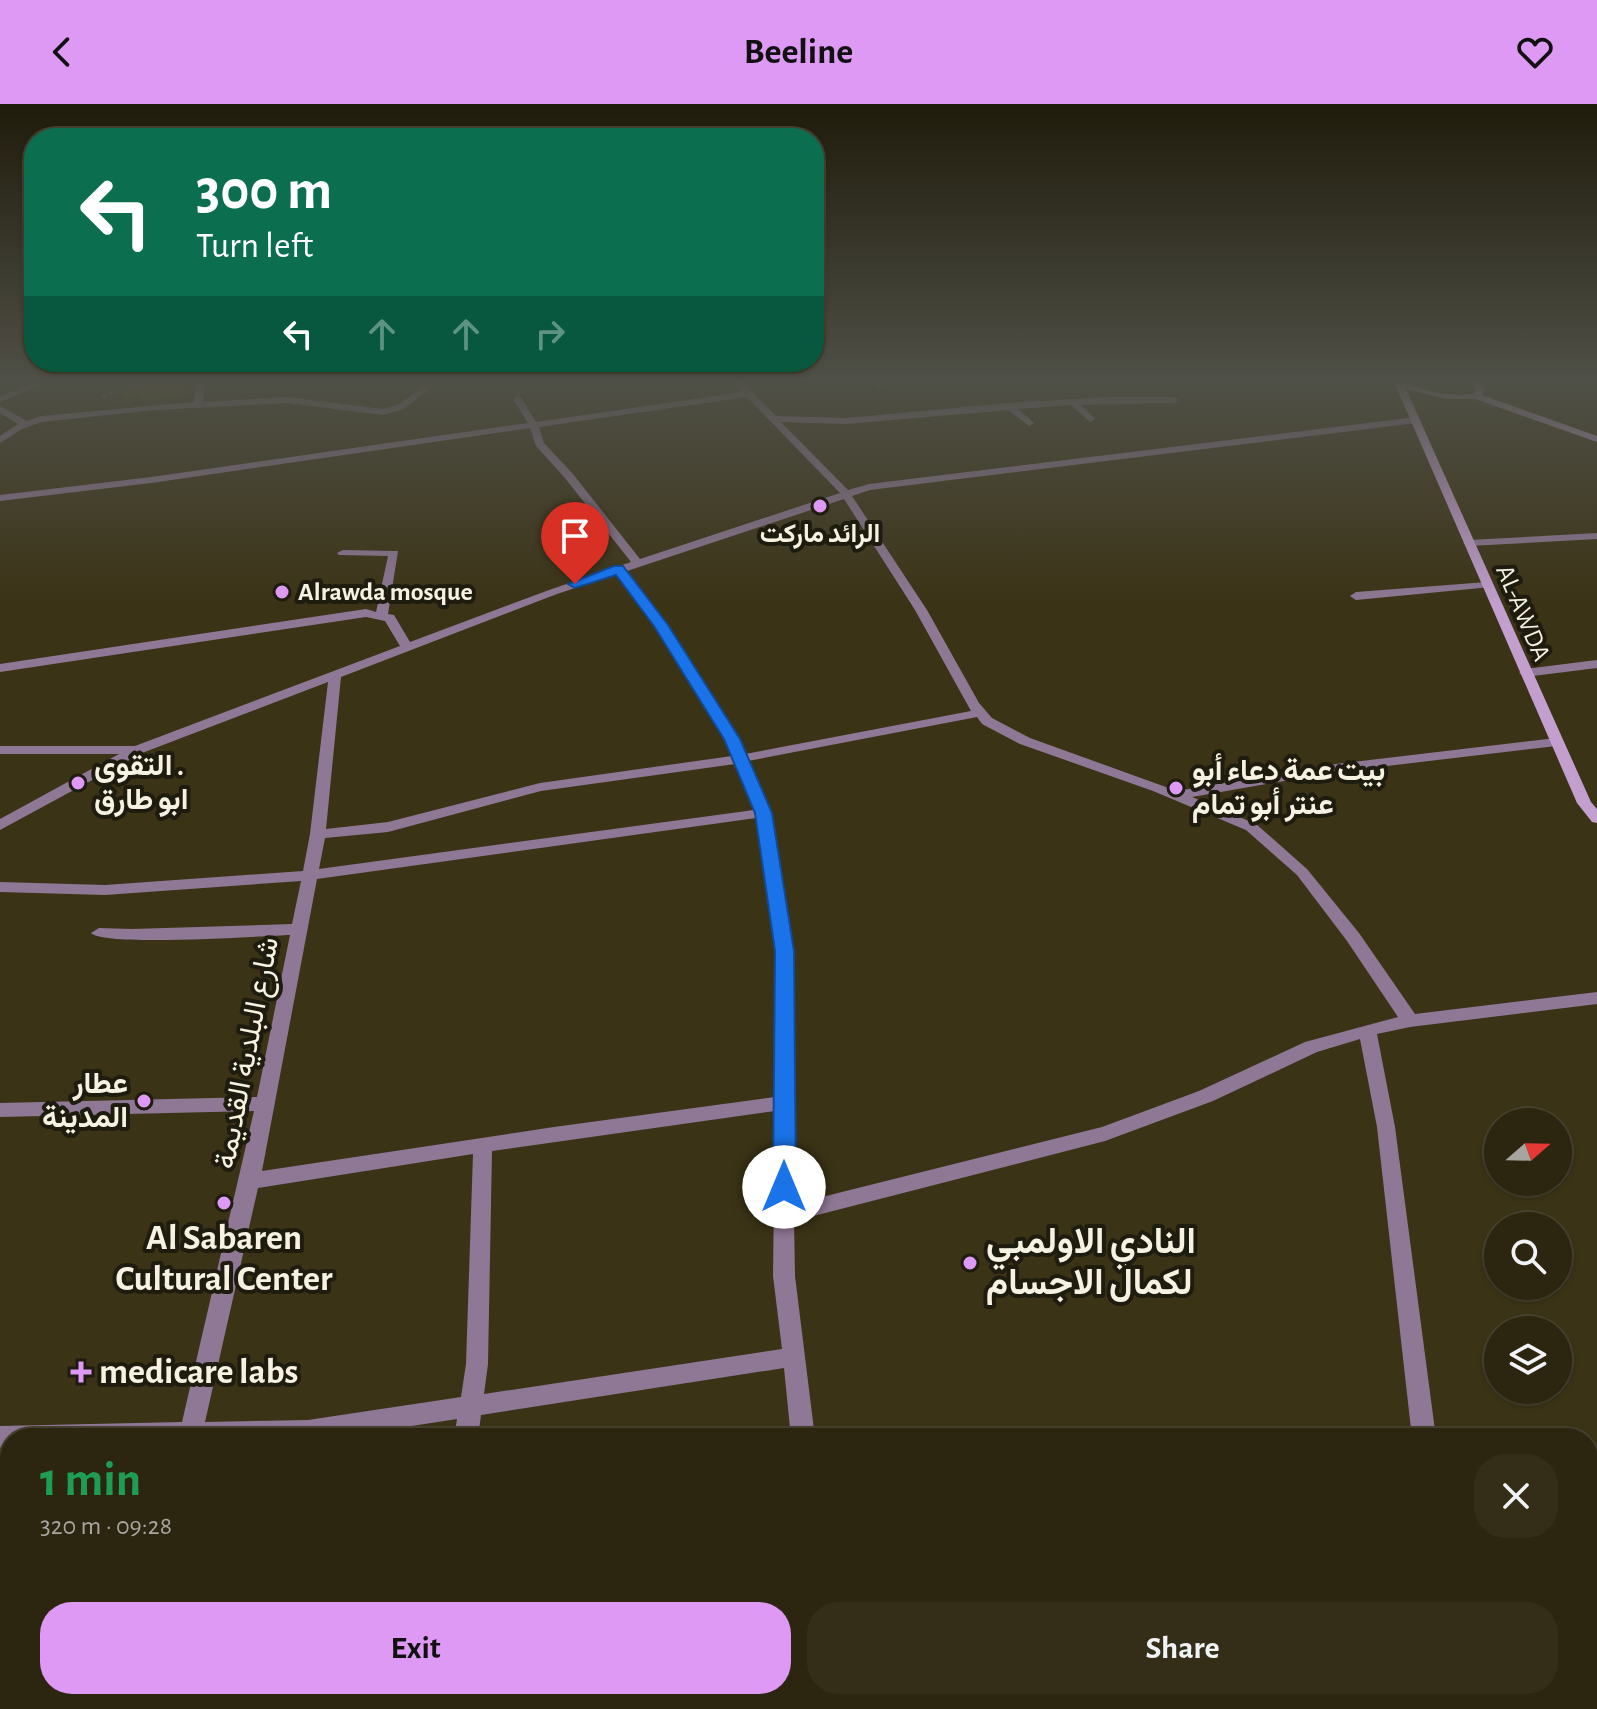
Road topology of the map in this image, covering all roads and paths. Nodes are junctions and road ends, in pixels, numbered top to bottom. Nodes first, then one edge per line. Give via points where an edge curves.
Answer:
1 (305, 457) edge
2 (551, 457) edge
3 (810, 457) edge
4 (1115, 457) edge
5 (1432, 457) edge
6 (846, 494) junction
7 (0, 498) edge
8 (1597, 536) edge
9 (1469, 543) junction
10 (343, 553) dead end
11 (637, 563) junction
12 (619, 569) junction
13 (1487, 585) junction
14 (1356, 596) dead end
15 (382, 614) junction
16 (407, 648) junction
17 (1597, 664) edge
18 (0, 668) edge
19 (1525, 673) junction
20 (335, 675) junction
21 (979, 713) junction
22 (1556, 742) junction
23 (0, 750) edge
24 (137, 750) junction
25 (739, 759) junction
26 (1175, 795) junction
27 (763, 813) junction
28 (1597, 819) edge
29 (0, 825) edge
30 (318, 834) junction
31 (310, 875) junction
32 (0, 887) edge
33 (299, 929) junction
34 (99, 933) dead end
35 (1597, 998) edge
36 (1410, 1021) junction
37 (1367, 1030) junction
38 (784, 1103) junction
39 (265, 1104) junction
40 (0, 1110) edge
41 (483, 1145) junction
42 (250, 1181) junction
43 (784, 1215) junction
44 (793, 1357) junction
45 (471, 1405) junction
46 (192, 1428) edge
47 (327, 1428) edge
48 (468, 1428) edge
49 (802, 1428) edge
50 (1423, 1428) edge

1 - 7 street
2 - 11 street
3 - 6 street
4 - 6 street
5 - 9 street, AL-AWDA
6 - 11 street
6 - 21 street
8 - 9 street
9 - 13 street, AL-AWDA
10 - 15 street via 394,553
11 - 12 street
12 - 16 street
12 - 25 street via 661,625 732,739
13 - 14 street
13 - 19 street, AL-AWDA
15 - 16 street via 390,618
15 - 18 street
16 - 20 street
17 - 19 street
19 - 22 street, AL-AWDA
20 - 24 street
20 - 30 street, شارع البلدية القديمة
21 - 25 street
21 - 26 street via 1010,735
22 - 26 street via 1336,768
22 - 28 street, AL-AWDA
23 - 24 street
24 - 29 street
25 - 27 street
25 - 30 street via 569,781 388,827
26 - 36 street via 1251,827 1302,872
27 - 31 street
27 - 38 street via 784,951
30 - 31 street, شارع البلدية القديمة
31 - 32 street via 105,890
31 - 33 street, شارع البلدية القديمة
33 - 34 street
33 - 39 street, شارع البلدية القديمة
35 - 36 street
36 - 37 street
37 - 43 street via 1311,1047 1206,1096 1105,1134
37 - 50 street via 1386,1127
38 - 41 street
38 - 43 street
39 - 40 street
39 - 42 street, شارع البلدية القديمة
41 - 42 street
41 - 45 street via 477,1364
42 - 46 street, شارع البلدية القديمة
43 - 44 street
44 - 45 street
44 - 49 street
45 - 47 street
45 - 48 street

